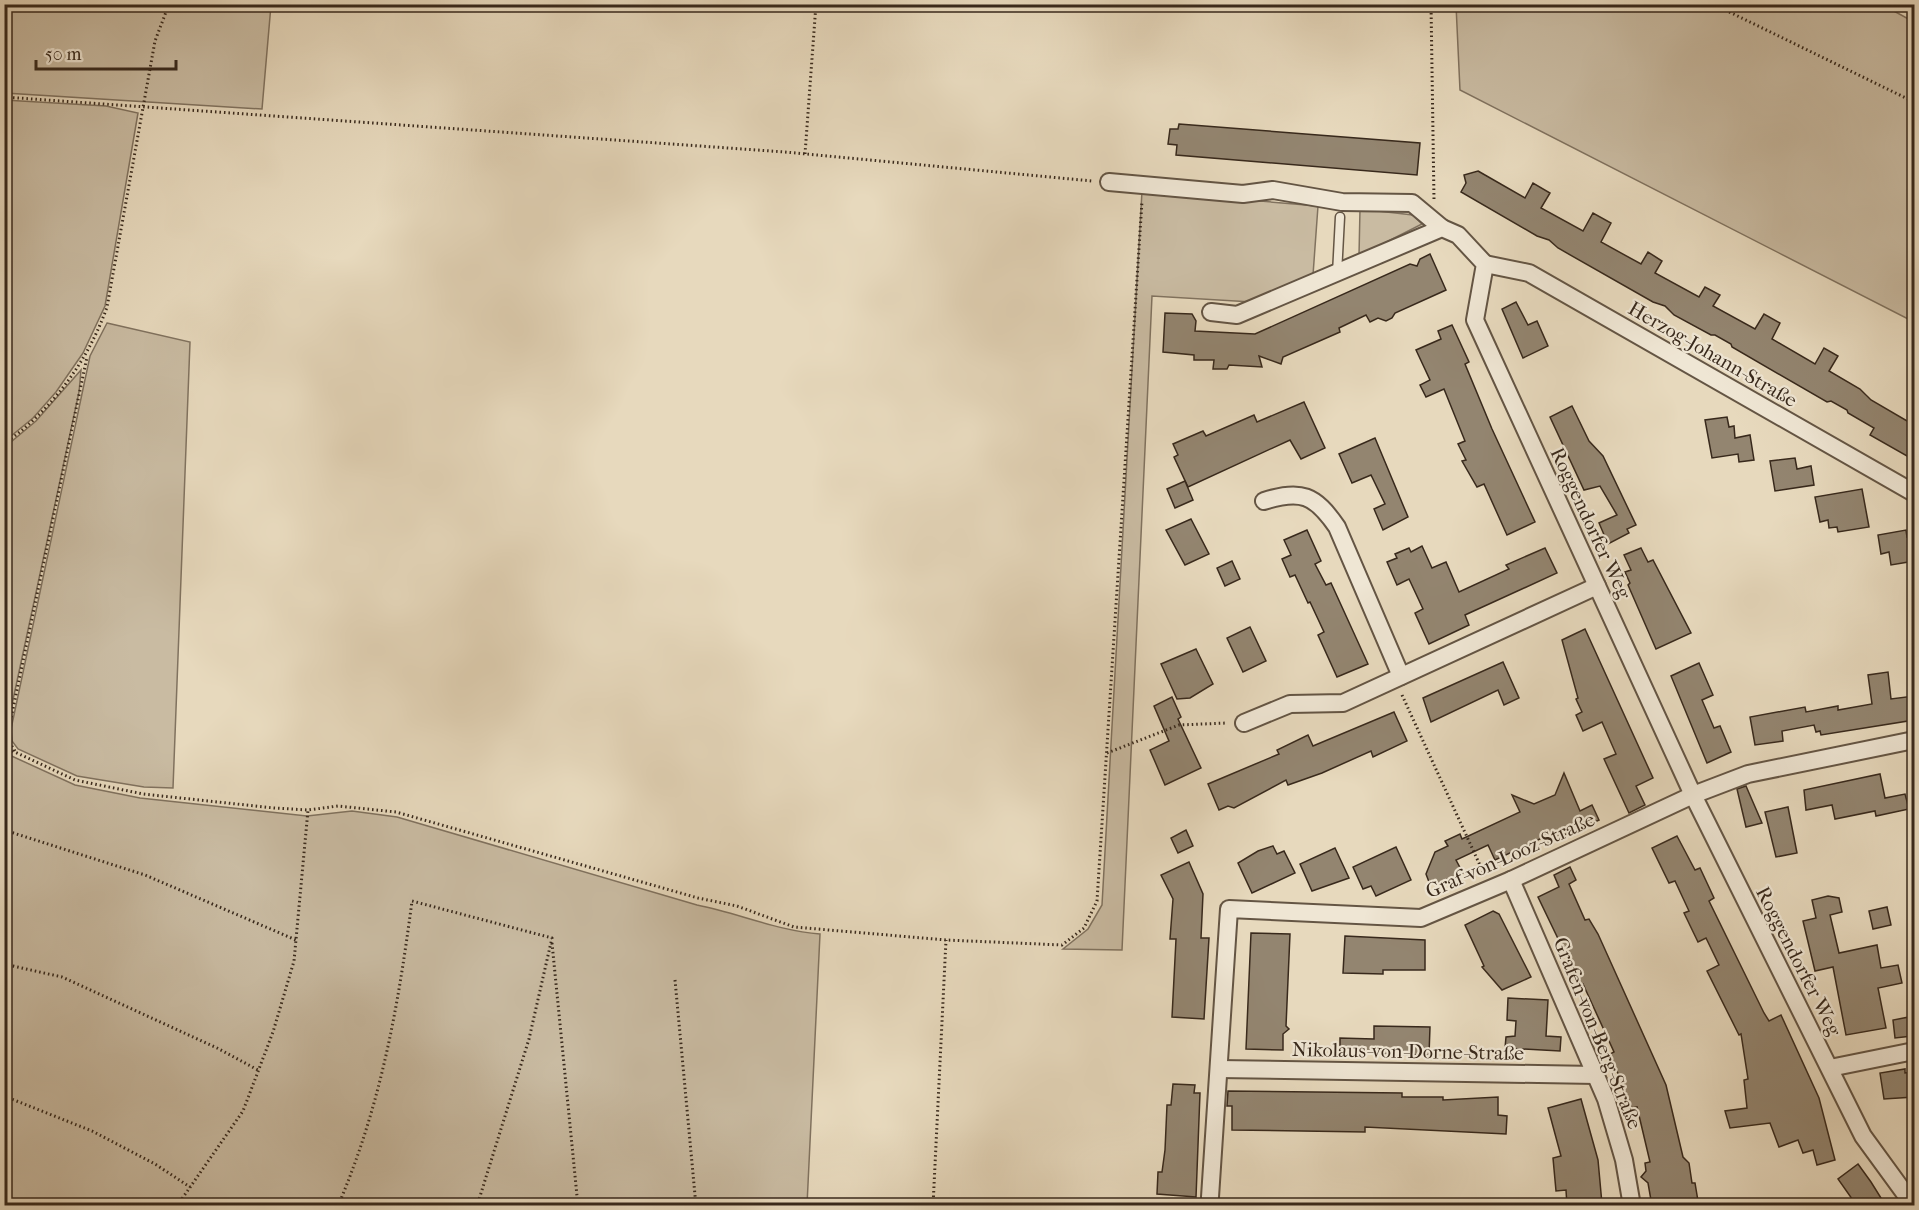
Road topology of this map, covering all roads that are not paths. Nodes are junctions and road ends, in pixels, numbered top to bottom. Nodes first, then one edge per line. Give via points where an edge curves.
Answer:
1 (1109, 182) road end
2 (1340, 218) dead end
3 (1438, 226) junction
4 (1485, 264) junction
5 (1337, 275) junction
6 (1211, 312) dead end
7 (1914, 493) edge
8 (1264, 501) dead end
9 (1597, 586) junction
10 (1398, 678) junction
11 (1244, 723) road end
12 (1914, 740) edge
13 (1693, 795) junction
14 (1511, 880) junction
15 (1914, 1051) edge
16 (1830, 1068) junction
17 (1219, 1069) junction
18 (1596, 1075) junction
19 (1210, 1197) dead end
20 (1632, 1206) edge
21 (1914, 1206) edge

1 - 3 street via 1243,194 1273,190 1333,201 1412,203
2 - 5 lane
3 - 4 street via 1458,235
3 - 5 street
4 - 7 street, Herzog-Johann-Straße via 1529,273
4 - 9 street, Roggendorfer Weg via 1475,320
5 - 6 street via 1237,315
8 - 10 street via 1286,494 1303,495 1322,506 1337,527
9 - 10 street
9 - 13 street, Roggendorfer Weg
10 - 11 street via 1343,703 1290,704
12 - 13 street, Graf-von-Looz-Straße via 1748,774
13 - 14 street, Graf-von-Looz-Straße
13 - 16 street, Roggendorfer Weg
14 - 17 street, Graf-von-Looz-Straße via 1421,918 1229,909
14 - 18 street, Grafen-von-Berg-Straße
15 - 16 street, Roggendorfer Weg
16 - 21 street, Roggendorfer Weg via 1863,1136
17 - 18 street, Nikolaus-von-Dorne-Straße
17 - 19 street
18 - 20 street, Grafen-von-Berg-Straße via 1617,1130

